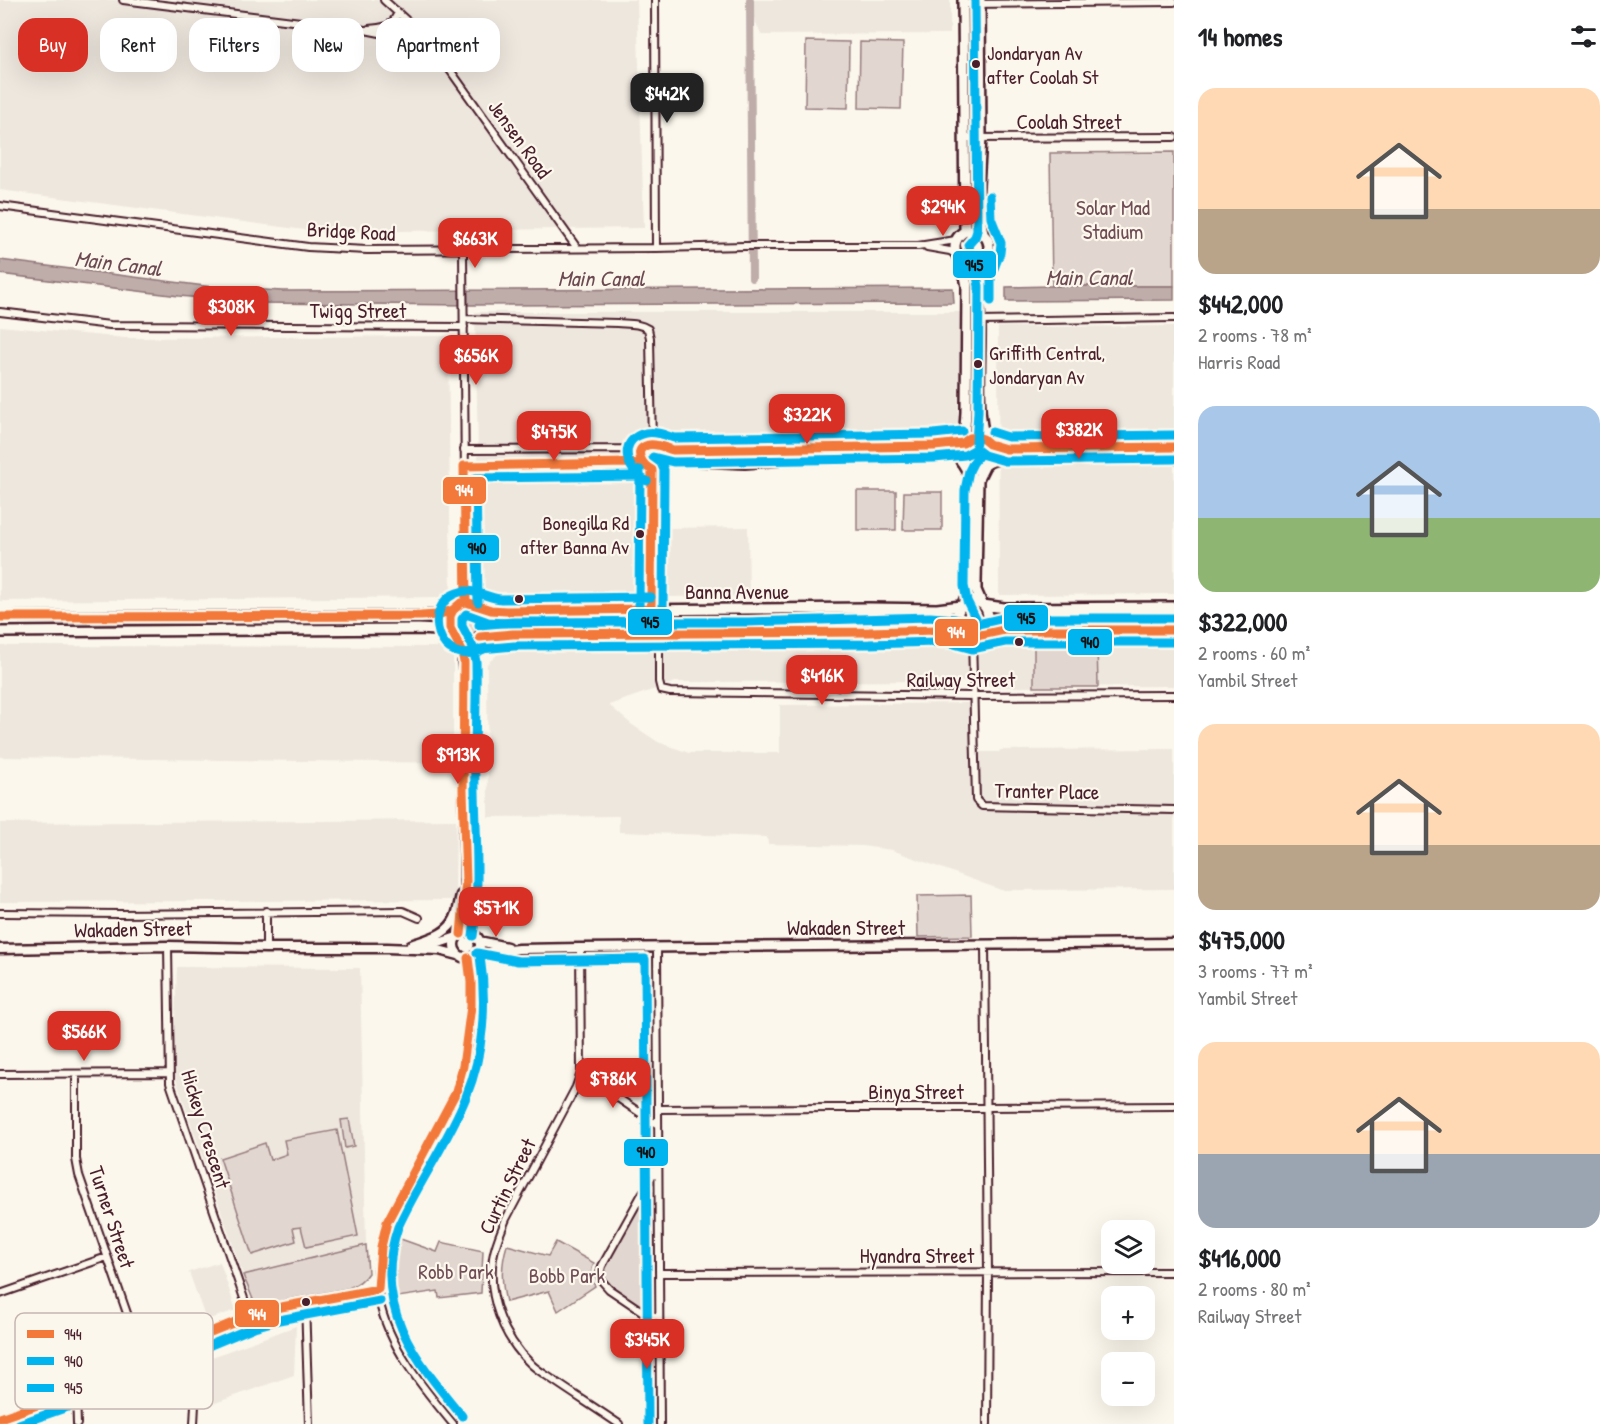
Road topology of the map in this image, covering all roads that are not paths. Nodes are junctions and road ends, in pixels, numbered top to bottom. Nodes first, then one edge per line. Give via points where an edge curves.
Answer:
1 (123, 0) edge
2 (384, 0) edge
3 (655, 0) edge
4 (963, 2) edge
5 (980, 2) edge
6 (1174, 2) edge
7 (398, 12) junction
8 (404, 18) edge
9 (365, 30) junction
10 (376, 32) edge
11 (451, 72) edge
12 (1174, 137) edge
13 (965, 138) junction
14 (981, 138) junction
15 (0, 206) edge
16 (965, 231) junction
17 (983, 233) junction
18 (956, 240) junction
19 (918, 246) junction
20 (577, 248) junction
21 (656, 248) junction
22 (463, 250) junction
23 (960, 258) junction
24 (984, 259) junction
25 (0, 312) edge
26 (1174, 318) edge
27 (464, 319) junction
28 (980, 321) junction
29 (464, 327) junction
30 (963, 443) junction
31 (987, 443) junction
32 (656, 446) junction
33 (1144, 447) junction
34 (1174, 447) edge
35 (642, 449) junction
36 (779, 449) junction
37 (464, 450) junction
38 (825, 457) junction
39 (961, 461) junction
40 (1144, 461) junction
41 (1174, 461) edge
42 (641, 464) junction
43 (662, 464) junction
44 (464, 466) junction
45 (985, 466) junction
46 (652, 470) junction
47 (466, 602) junction
48 (982, 604) junction
49 (962, 605) junction
50 (479, 606) junction
51 (1174, 607) edge
52 (651, 609) junction
53 (453, 610) junction
54 (0, 617) edge
55 (1174, 630) edge
56 (0, 632) edge
57 (659, 634) junction
58 (962, 634) junction
59 (977, 636) junction
60 (454, 637) junction
61 (479, 638) junction
62 (1174, 695) edge
63 (974, 696) junction
64 (1174, 810) edge
65 (465, 877) junction
66 (266, 911) junction
67 (0, 913) edge
68 (419, 918) dead end
69 (459, 935) junction
70 (476, 938) junction
71 (1174, 943) edge
72 (985, 944) junction
73 (411, 945) junction
74 (168, 946) junction
75 (657, 947) junction
76 (266, 948) junction
77 (387, 948) junction
78 (580, 948) junction
79 (518, 949) junction
80 (0, 950) edge
81 (477, 953) junction
82 (458, 955) junction
83 (468, 958) junction
84 (169, 1073) junction
85 (581, 1073) junction
86 (0, 1074) edge
87 (76, 1074) junction
88 (1174, 1106) edge
89 (986, 1107) junction
90 (658, 1109) junction
91 (658, 1125) junction
92 (658, 1165) junction
93 (107, 1257) junction
94 (988, 1272) junction
95 (1174, 1272) edge
96 (659, 1273) junction
97 (378, 1289) junction
98 (0, 1294) edge
99 (305, 1302) junction
100 (127, 1313) edge
101 (250, 1316) junction
102 (659, 1317) junction
103 (213, 1332) edge
104 (26, 1409) edge
105 (77, 1409) edge
106 (195, 1409) edge
107 (0, 1418) edge
108 (78, 1424) edge
109 (194, 1424) edge
110 (309, 1424) edge
111 (453, 1424) edge
112 (619, 1424) edge
113 (660, 1424) edge
114 (987, 1424) edge

1 - 9 street
2 - 7 street, Jensen Road
3 - 21 street
4 - 5 street
4 - 13 main road
5 - 6 street
5 - 14 main road
7 - 8 street, Jensen Road
7 - 9 street via 388,26
9 - 10 street
11 - 20 street, Jensen Road
12 - 14 street, Coolah Street
13 - 14 street, Coolah Street
13 - 16 main road
14 - 17 main road via 977,202
15 - 22 street, Bridge Road via 308,247
16 - 17 main road
16 - 18 main road
17 - 24 main road via 989,243
18 - 19 street, Bridge Road
18 - 23 main road via 955,251
19 - 21 street, Bridge Road
19 - 23 street, Bridge Road via 950,251
20 - 21 street, Bridge Road
20 - 22 street, Bridge Road
22 - 27 street
23 - 24 main road via 971,264
23 - 30 main road via 967,286
24 - 28 main road via 978,286
25 - 29 street, Twigg Street via 110,325
26 - 28 street
27 - 29 street
27 - 32 street via 644,326 650,338
28 - 31 main road via 980,395
29 - 37 street
30 - 31 main road via 973,437
30 - 36 street
30 - 39 main road
31 - 33 street via 1006,448
31 - 45 main road via 992,455
32 - 35 street
32 - 36 street via 673,450
32 - 43 street via 664,457
33 - 34 street
33 - 40 street
35 - 37 street
35 - 42 street
36 - 38 street via 784,457
37 - 44 street
38 - 39 street via 839,453 944,452 955,453
38 - 43 street via 745,465
39 - 45 main road via 970,469
39 - 49 main road via 968,472 969,489 968,583
40 - 41 street
40 - 45 street via 1011,459 995,460
42 - 44 street
42 - 46 street
43 - 46 street
44 - 47 street
45 - 48 main road via 978,479 976,591
46 - 52 street
47 - 50 main road
47 - 53 main road
48 - 49 main road via 974,601
48 - 51 main road via 1004,608
48 - 59 main road via 988,623
49 - 52 main road, Banna Avenue via 937,609
49 - 58 main road via 957,620
50 - 52 main road, Banna Avenue via 506,611
50 - 61 main road via 485,620
53 - 54 main road via 421,616
53 - 60 main road via 449,622
55 - 59 main road via 1004,630
56 - 60 main road via 418,629
57 - 58 main road, Banna Avenue via 936,630
57 - 61 main road, Banna Avenue via 513,633
57 - 63 street, Railway Street via 659,682 661,690 670,692
58 - 59 main road
59 - 63 street, Tranter Place
60 - 61 main road via 466,643
60 - 65 main road via 464,662
61 - 70 main road via 473,650 472,701 472,920
62 - 63 street, Railway Street
63 - 64 street, Tranter Place via 976,800 982,806
65 - 69 main road
65 - 73 main road via 455,919 434,937
66 - 67 street, Wakaden Street
66 - 68 street, Wakaden Street via 403,911
66 - 76 street
69 - 70 main road via 468,933
69 - 73 main road, Wakaden Street via 436,943
69 - 82 main road via 454,944
70 - 79 main road, Wakaden Street
70 - 81 main road
71 - 72 main road, Wakaden Street
72 - 75 main road, Wakaden Street
72 - 89 street
73 - 77 main road, Wakaden Street
74 - 76 main road, Wakaden Street
74 - 80 main road, Wakaden Street
74 - 84 street, Hickey Crescent
75 - 78 main road, Wakaden Street
75 - 90 street
76 - 77 main road, Wakaden Street
77 - 82 main road, Wakaden Street via 439,950
78 - 79 main road, Wakaden Street
78 - 85 street, Curtin Street
79 - 81 main road, Wakaden Street
81 - 83 main road
82 - 83 main road
83 - 97 street via 470,1026 456,1092 387,1222
84 - 87 street
84 - 101 street, Hickey Crescent
85 - 91 street
85 - 112 street, Curtin Street via 497,1240 492,1277 494,1297 505,1329 531,1364
86 - 87 street
87 - 93 street, Turner Street via 78,1167
88 - 89 street, Binya Street
89 - 90 street, Binya Street
89 - 94 street
90 - 91 street
91 - 92 street
92 - 96 street
92 - 102 street via 600,1274 609,1289 646,1314
93 - 98 street
93 - 100 street, Turner Street
94 - 95 street, Hyandra Street
94 - 96 street, Hyandra Street
94 - 114 street
96 - 102 street
97 - 99 street
97 - 111 street via 396,1347
99 - 101 street
99 - 110 street
101 - 103 street
102 - 113 street
104 - 107 street
105 - 108 street
106 - 109 street

